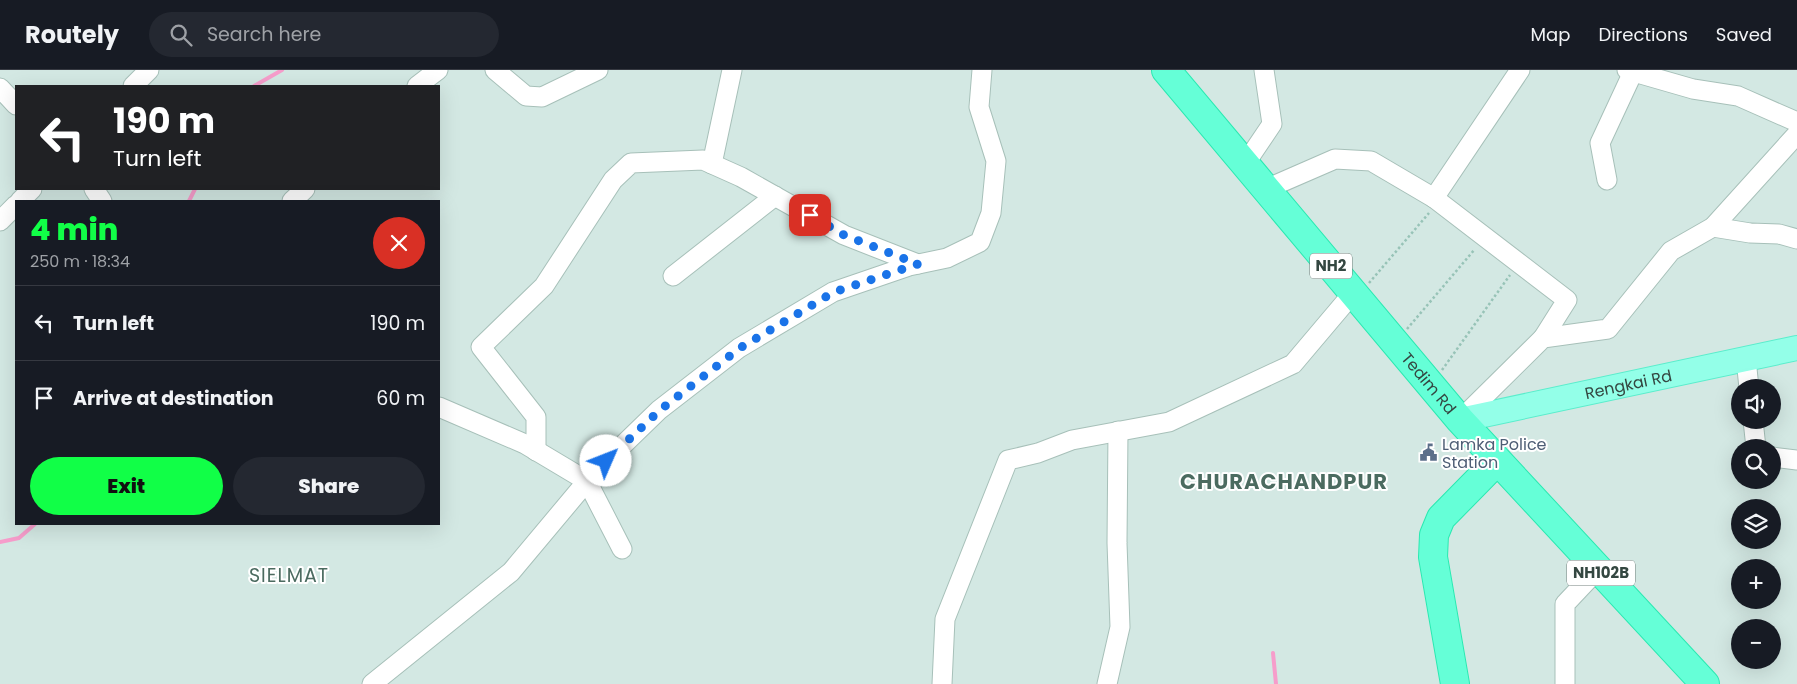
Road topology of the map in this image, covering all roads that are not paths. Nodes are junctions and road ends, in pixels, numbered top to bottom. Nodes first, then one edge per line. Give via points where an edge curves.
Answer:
1 (149, 70) edge
2 (438, 70) edge
3 (495, 70) edge
4 (598, 70) edge
5 (732, 70) edge
6 (982, 70) edge
7 (1166, 70) edge
8 (1264, 70) edge
9 (1520, 70) edge
10 (1631, 71) edge
11 (134, 85) edge
12 (418, 85) edge
13 (0, 88) edge
14 (15, 104) edge
15 (1797, 122) edge
16 (1797, 134) edge
17 (712, 164) junction
18 (1244, 164) junction
19 (1607, 180) dead end
20 (1266, 189) junction
21 (31, 190) edge
22 (304, 190) edge
23 (775, 196) junction
24 (1436, 199) junction
25 (21, 200) edge
26 (293, 200) edge
27 (15, 206) edge
28 (0, 221) edge
29 (1713, 227) junction
30 (1797, 239) edge
31 (918, 264) junction
32 (673, 276) dead end
33 (1355, 295) junction
34 (1544, 338) junction
35 (1797, 348) edge
36 (1746, 359) junction
37 (1748, 379) edge
38 (440, 407) edge
39 (1460, 420) junction
40 (1118, 431) junction
41 (536, 450) junction
42 (1781, 458) edge
43 (1797, 460) edge
44 (1498, 461) junction
45 (587, 481) junction
46 (622, 550) dead end
47 (1598, 569) junction
48 (372, 684) edge
49 (942, 684) edge
50 (1106, 684) edge
51 (1455, 684) edge
52 (1564, 684) edge
53 (1705, 684) edge

1 - 11 street
2 - 12 street
3 - 4 street via 526,96 542,97
5 - 17 street
6 - 31 street via 978,107 996,161 991,213 980,242 947,258
7 - 18 highway, Tedim Rd / NH2
8 - 18 street via 1272,124
9 - 24 street
10 - 15 street via 1738,96
10 - 19 street via 1600,143
13 - 14 street
16 - 29 street
17 - 23 street
17 - 41 street via 703,160 631,163 613,180 544,286 480,346 536,417
18 - 20 highway, Tedim Rd / NH2
20 - 24 street via 1335,159 1371,161
20 - 33 highway, Tedim Rd / NH2
21 - 25 street
22 - 26 street
23 - 31 street via 844,235
23 - 32 street
24 - 34 street via 1567,300
27 - 28 street
29 - 30 street
29 - 34 street via 1671,251 1608,328
31 - 45 street via 834,292 740,348 660,410
33 - 39 highway, Tedim Rd / NH2
33 - 40 street via 1293,364 1169,422
34 - 39 street
35 - 36 main road, Rengkai Rd
36 - 37 street
36 - 39 main road, Rengkai Rd
38 - 41 street
39 - 44 highway, Tedim Rd / NH2
40 - 49 street via 1072,440 1008,460 945,619
40 - 50 street via 1120,627
41 - 45 street
42 - 43 street
44 - 47 highway, Tedim Rd / NH102B
44 - 51 highway via 1441,518 1434,535 1433,556
45 - 46 street
45 - 48 street via 511,572
47 - 52 street via 1565,604
47 - 53 highway, Tedim Rd / NH102B

